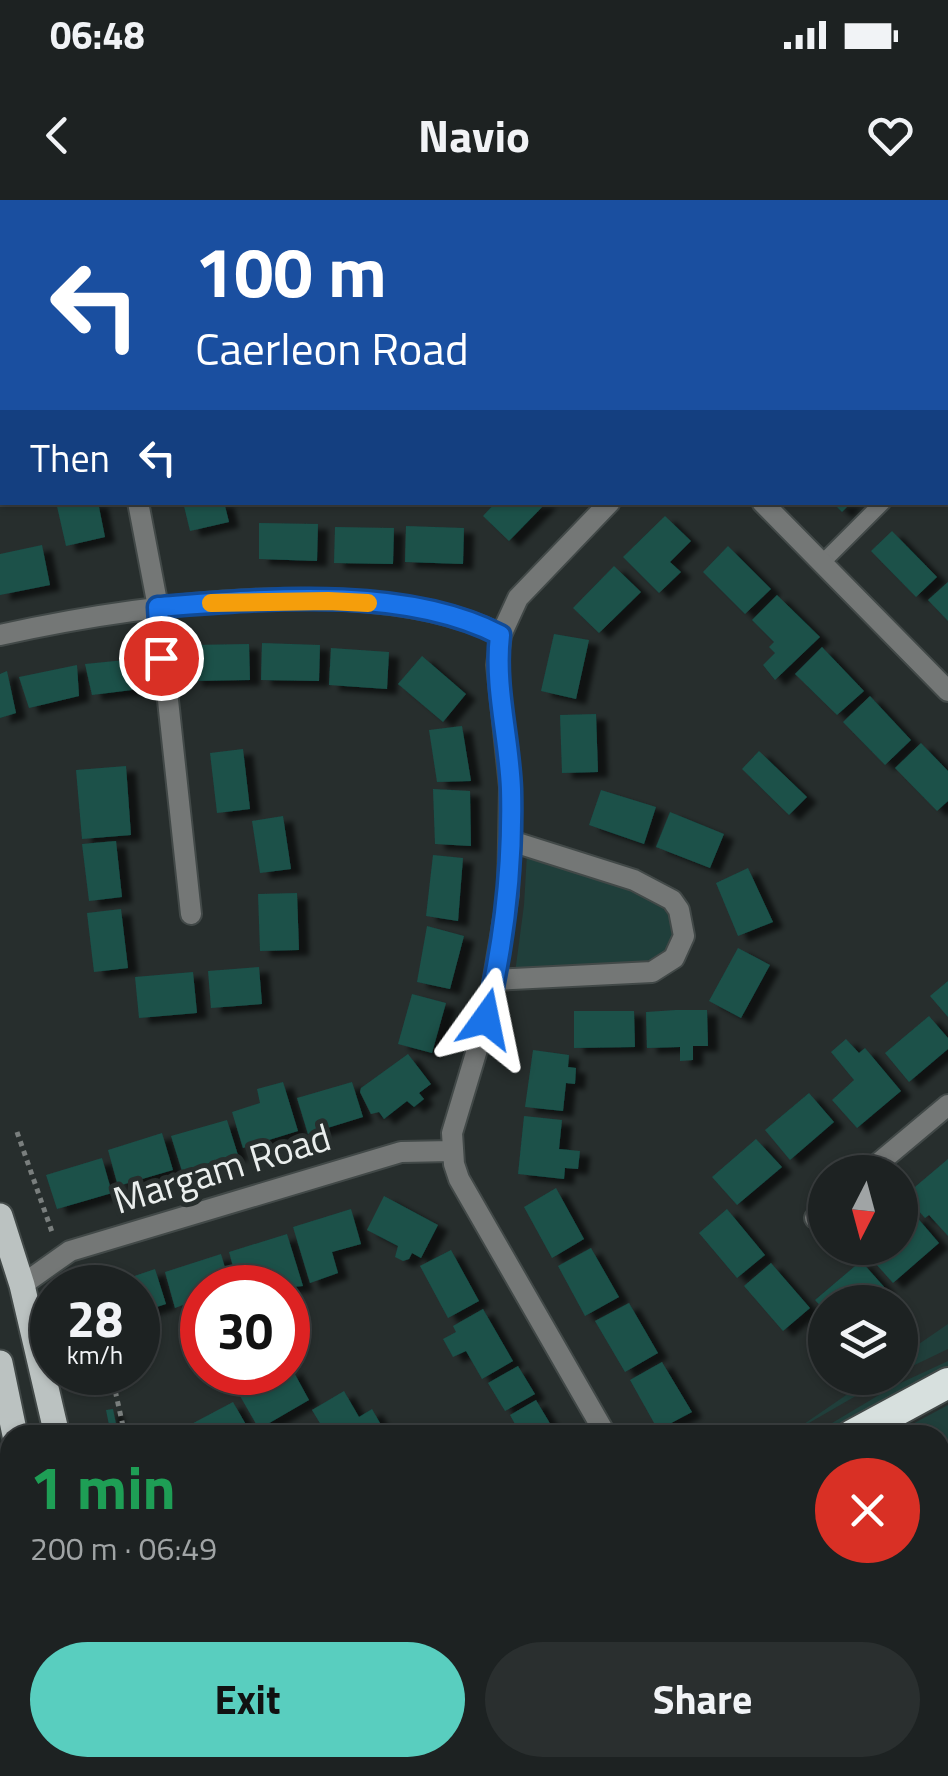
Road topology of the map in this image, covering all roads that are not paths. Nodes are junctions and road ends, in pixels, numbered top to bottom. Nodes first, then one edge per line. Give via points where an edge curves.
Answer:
1 (139, 505) edge
2 (607, 505) edge
3 (765, 505) edge
4 (880, 505) edge
5 (823, 562) junction
6 (158, 607) junction
7 (0, 635) edge
8 (500, 635) junction
9 (948, 691) edge
10 (511, 841) junction
11 (192, 914) dead end
12 (495, 980) junction
13 (948, 1105) edge
14 (452, 1151) junction
15 (888, 1155) edge
16 (0, 1216) edge
17 (22, 1285) junction
18 (0, 1363) edge
19 (948, 1383) edge
20 (13, 1425) edge
21 (54, 1425) edge
22 (600, 1425) edge
23 (870, 1425) edge

1 - 6 street
2 - 8 street via 518,598
3 - 5 street
4 - 5 lane
5 - 9 street
6 - 7 street
6 - 8 street via 229,601 386,605 452,614
6 - 11 street
8 - 10 street
10 - 12 street
10 - 12 street via 660,892 679,910 684,936 674,958 652,972
12 - 14 street via 456,1111
13 - 15 street
14 - 17 street, Margam Road via 402,1152 70,1251
14 - 22 street via 459,1179
16 - 17 main road
17 - 21 main road
18 - 20 main road
19 - 23 highway

